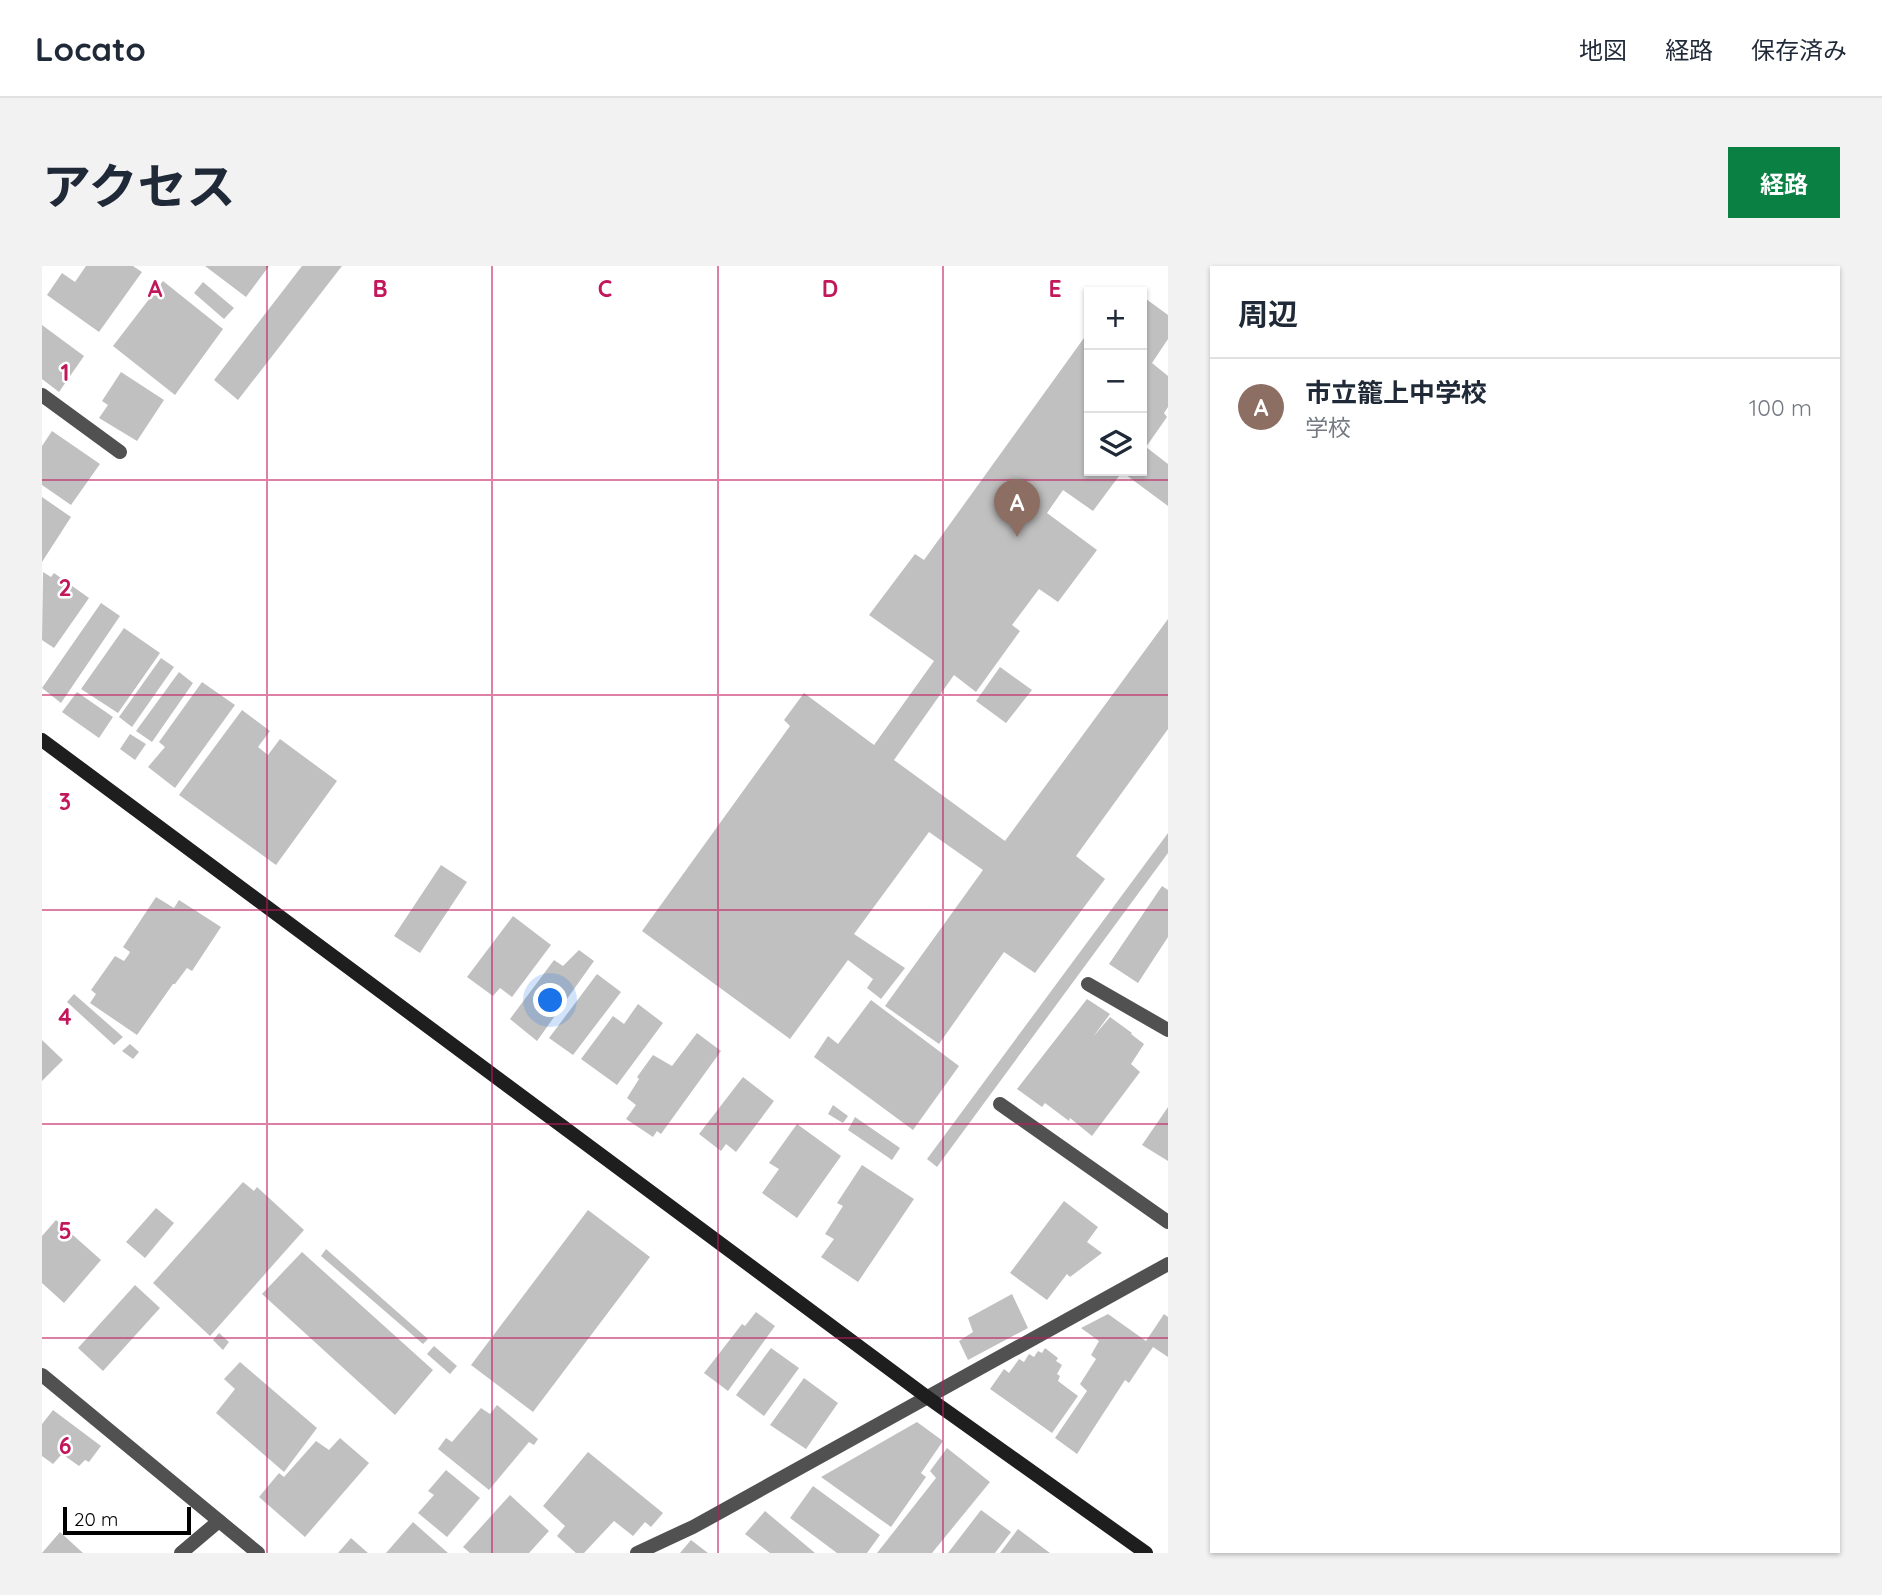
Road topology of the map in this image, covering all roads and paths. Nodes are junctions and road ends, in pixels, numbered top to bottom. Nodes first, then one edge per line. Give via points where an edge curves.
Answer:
1 (42, 395) edge
2 (120, 452) dead end
3 (42, 740) edge
4 (1088, 984) dead end
5 (1168, 1030) edge
6 (1000, 1104) dead end
7 (1168, 1222) edge
8 (1168, 1264) edge
9 (42, 1375) edge
10 (928, 1397) junction
11 (219, 1521) junction
12 (181, 1553) edge
13 (258, 1553) edge
14 (637, 1553) edge
15 (1146, 1553) edge

1 - 2 street
3 - 10 street
4 - 5 street
6 - 7 street
8 - 10 street
9 - 11 street
10 - 14 street via 693,1527
10 - 15 street
11 - 12 street
11 - 13 street

